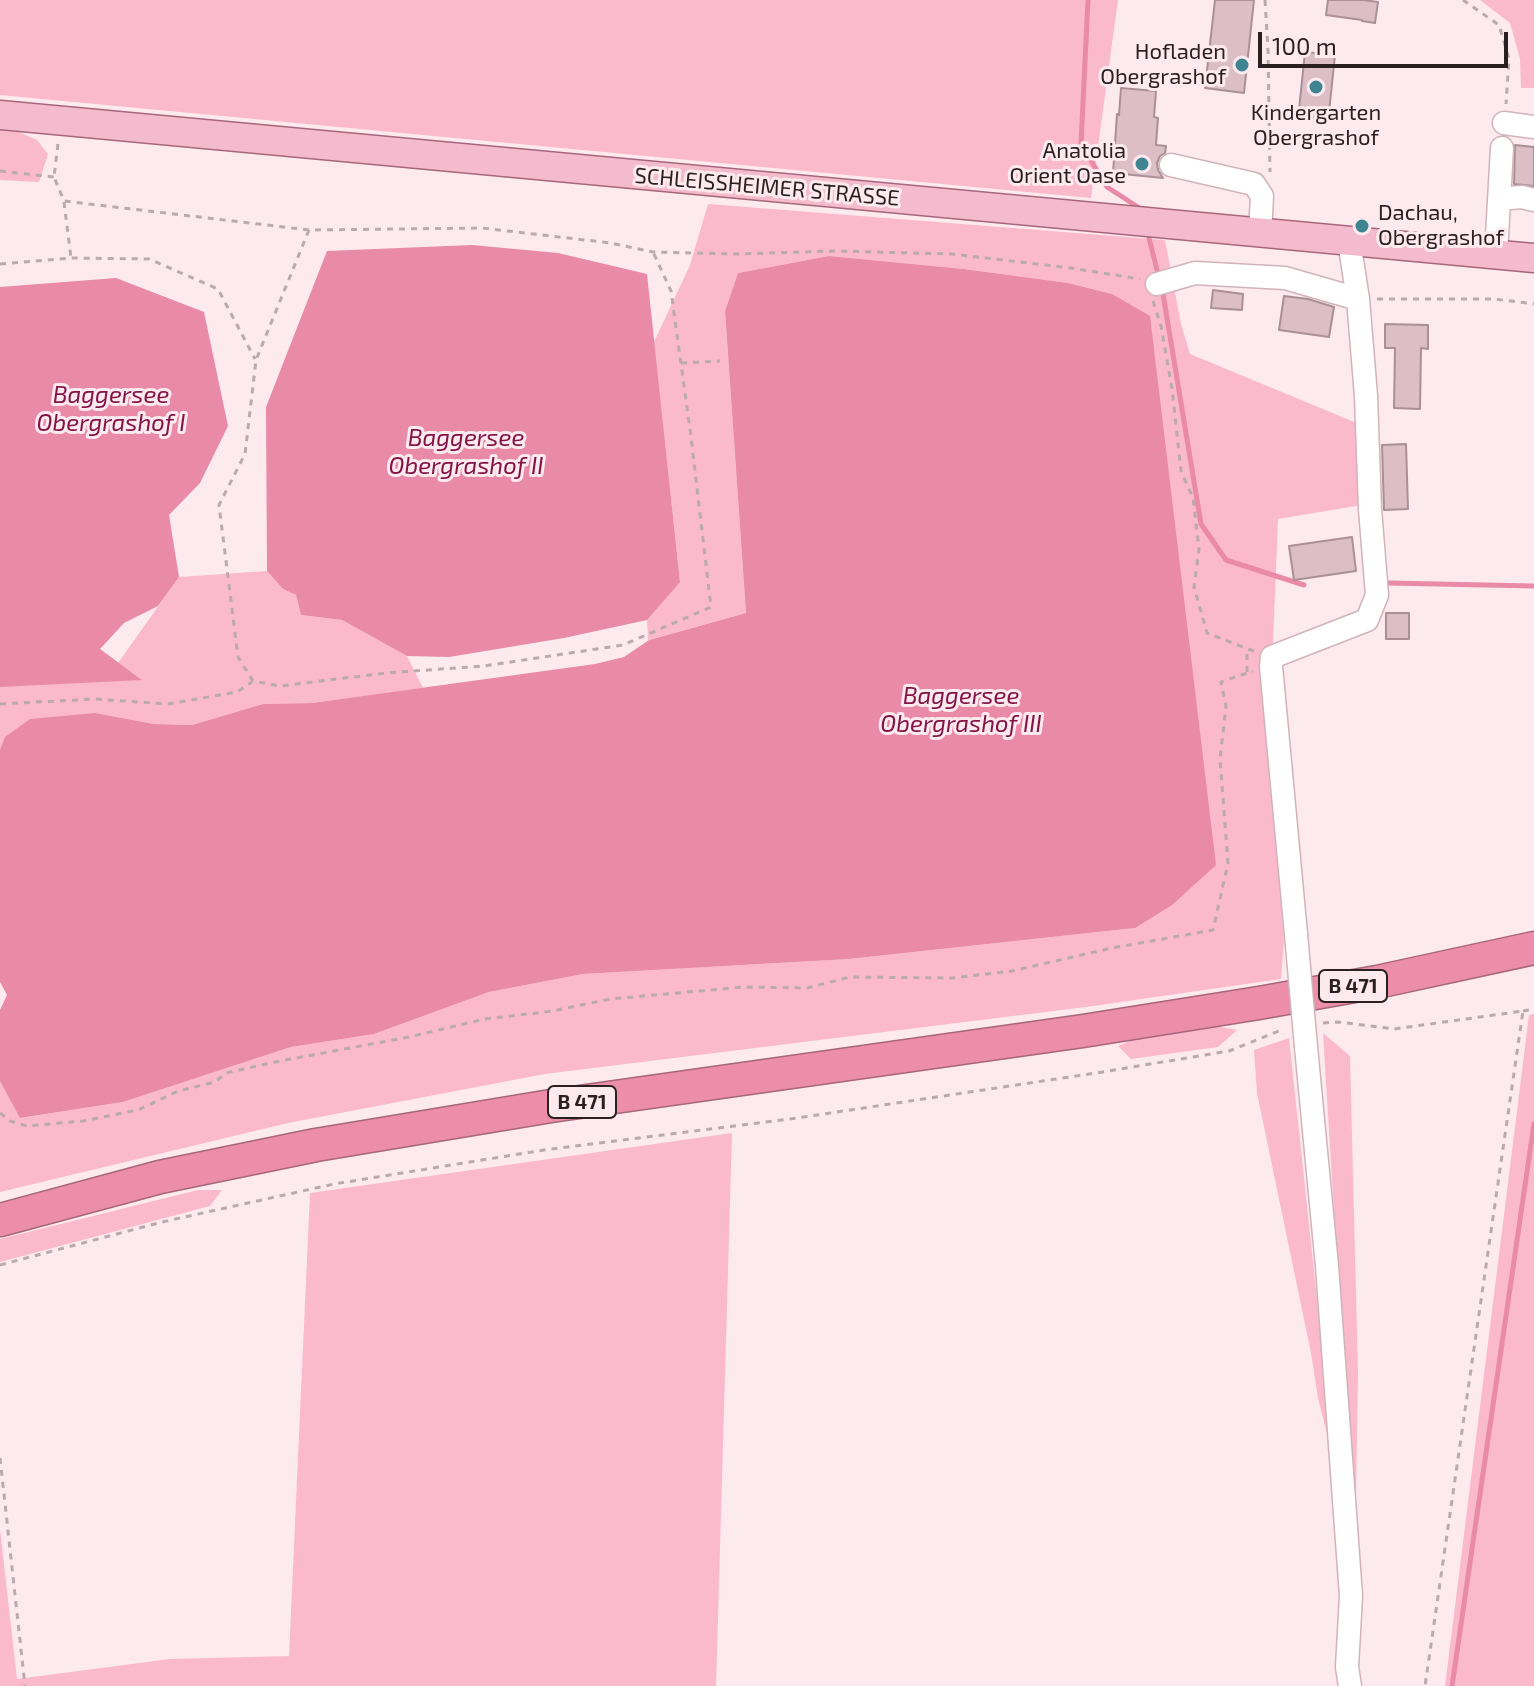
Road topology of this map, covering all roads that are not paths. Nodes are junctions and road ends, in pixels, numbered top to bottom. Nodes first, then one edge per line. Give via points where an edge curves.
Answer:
1 (0, 115) edge
2 (1504, 123) road end
3 (1534, 127) edge
4 (1502, 148) dead end
5 (1171, 165) dead end
6 (1499, 199) junction
7 (1534, 200) edge
8 (1260, 233) junction
9 (1349, 241) junction
10 (1496, 254) junction
11 (1534, 258) edge
12 (1148, 289) road end
13 (1358, 299) junction
14 (1534, 948) edge
15 (0, 1220) edge
16 (1350, 1686) edge

1 - 8 main road, SCHLEISSHEIMER STRASSE
2 - 3 street
4 - 6 street
5 - 8 street via 1254,184 1262,196
6 - 7 street
6 - 10 street
8 - 9 main road, SCHLEISSHEIMER STRASSE
9 - 10 main road, SCHLEISSHEIMER STRASSE
9 - 13 street
10 - 11 main road, SCHLEISSHEIMER STRASSE
12 - 13 street via 1195,273 1285,278
13 - 16 street, bridge via 1377,595 1367,620 1272,662 1327,1266 1351,1596
14 - 15 highway, B 471 via 1259,1003 316,1145 160,1177

